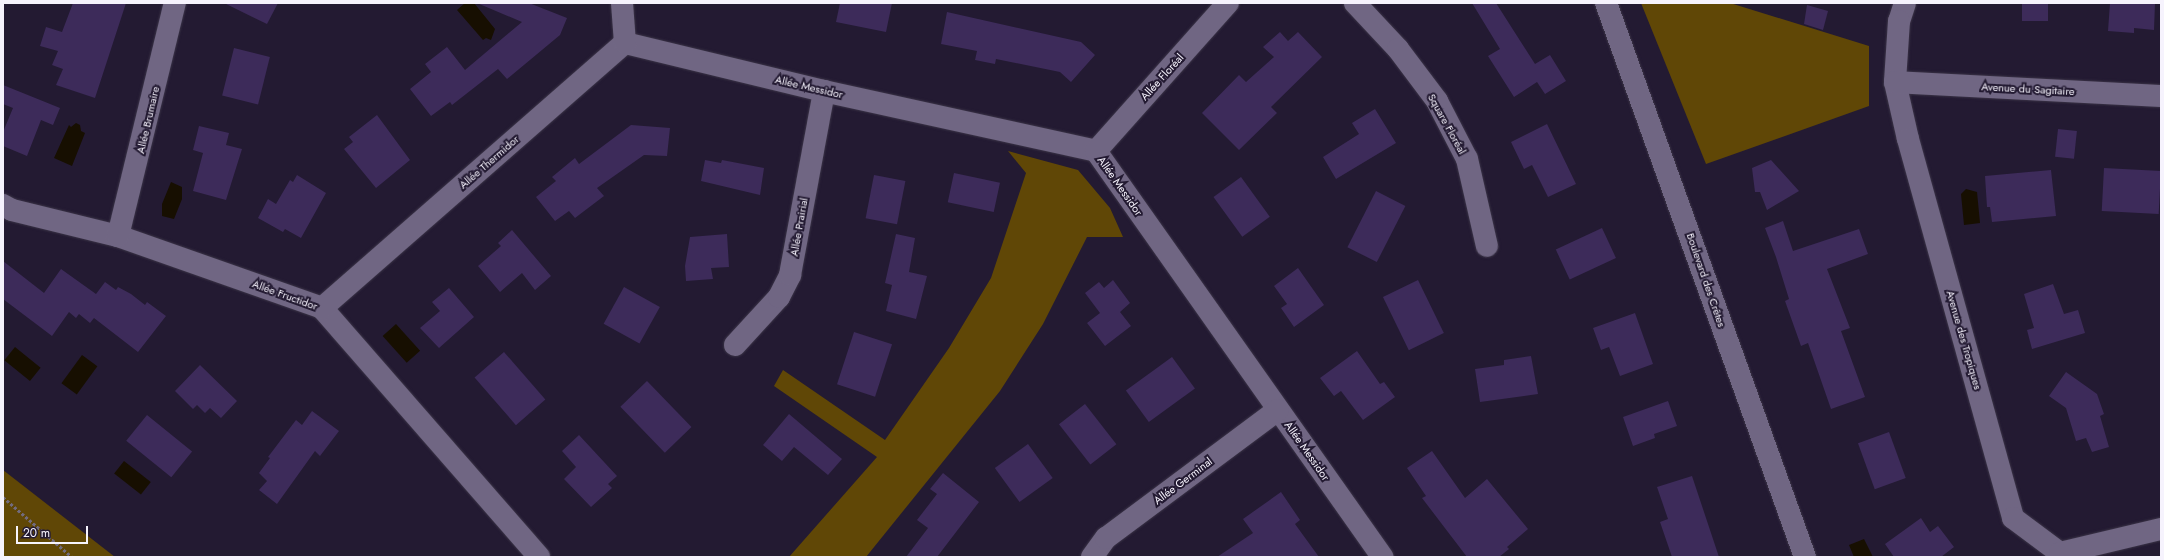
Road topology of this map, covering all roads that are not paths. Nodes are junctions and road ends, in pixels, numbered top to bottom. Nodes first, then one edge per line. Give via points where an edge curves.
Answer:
1 (175, 3) edge
2 (622, 3) edge
3 (1228, 3) edge
4 (1355, 3) edge
5 (1606, 3) edge
6 (1905, 3) edge
7 (625, 43) junction
8 (1895, 82) junction
9 (824, 91) junction
10 (2161, 96) edge
11 (1096, 151) junction
12 (3, 205) edge
13 (118, 236) junction
14 (1487, 246) dead end
15 (322, 308) junction
16 (735, 345) dead end
17 (1278, 410) junction
18 (2161, 529) edge
19 (539, 557) edge
20 (1092, 557) edge
21 (1382, 557) edge
22 (1805, 557) edge

1 - 13 street, Allée Brumaire
2 - 7 street
3 - 11 street, Allée Floréal
4 - 14 street, Square Floréal via 1398,49 1437,101 1467,160
5 - 22 street, Boulevard des Crêtes via 1612,11
6 - 8 street, Avenue des Tropiques via 1899,21
7 - 9 street, Allée Messidor
7 - 15 street, Allée Thermidor
8 - 10 street, Avenue du Sagitaire
8 - 18 street, Avenue des Tropiques via 1908,139 2013,518 2060,553
9 - 11 street, Allée Messidor
9 - 16 street, Allée Prairial via 790,275 779,297
11 - 17 street, Allée Messidor
12 - 13 street, Allée Fructidor via 12,210
13 - 15 street, Allée Fructidor
15 - 19 street, Allée Fructidor
17 - 20 street, Allée Germinal via 1106,538
17 - 21 street, Allée Messidor

